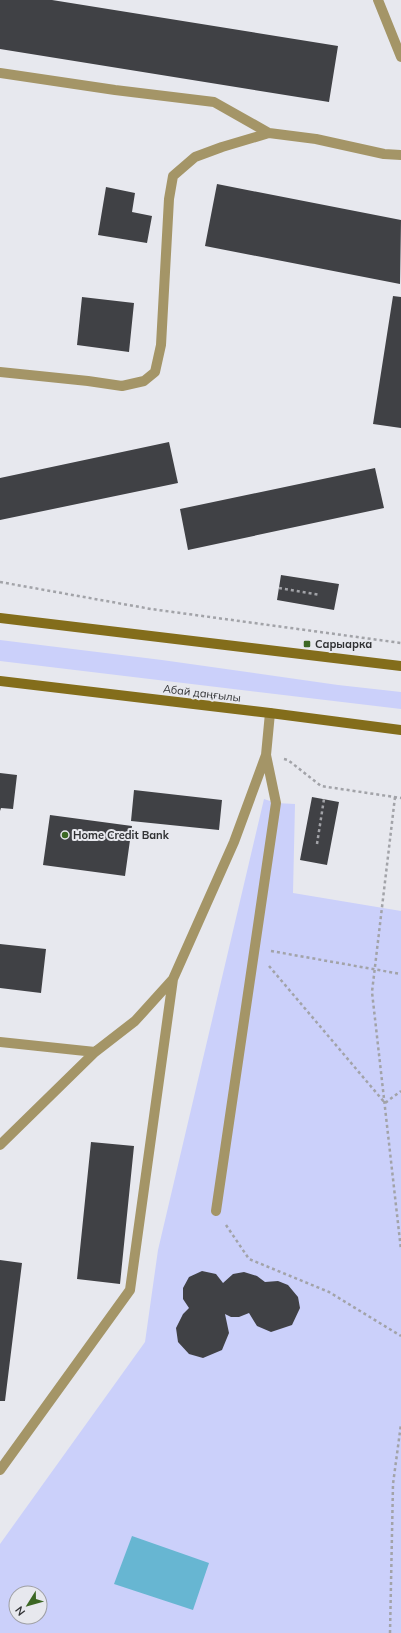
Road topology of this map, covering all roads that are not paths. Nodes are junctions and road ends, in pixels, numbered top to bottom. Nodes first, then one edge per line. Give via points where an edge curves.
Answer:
1 (378, 0) edge
2 (401, 57) edge
3 (0, 73) edge
4 (269, 134) junction
5 (401, 155) edge
6 (0, 372) edge
7 (0, 618) edge
8 (401, 666) edge
9 (0, 681) edge
10 (270, 713) junction
11 (401, 730) edge
12 (266, 755) junction
13 (173, 979) junction
14 (0, 1042) edge
15 (95, 1052) junction
16 (0, 1145) edge
17 (216, 1211) road end
18 (0, 1470) edge

1 - 2 street
3 - 4 street via 214,102
4 - 5 street via 316,139 384,154
4 - 6 street via 222,147 195,158 173,176 169,199 161,344 156,372 144,381 122,386
7 - 8 main road
9 - 10 main road, Абай даңғылы
10 - 11 main road, Абай даңғылы
10 - 12 street
12 - 13 street via 234,842
12 - 17 street via 276,803
13 - 15 street via 134,1021
13 - 18 street via 130,1290
14 - 15 street
15 - 16 street

